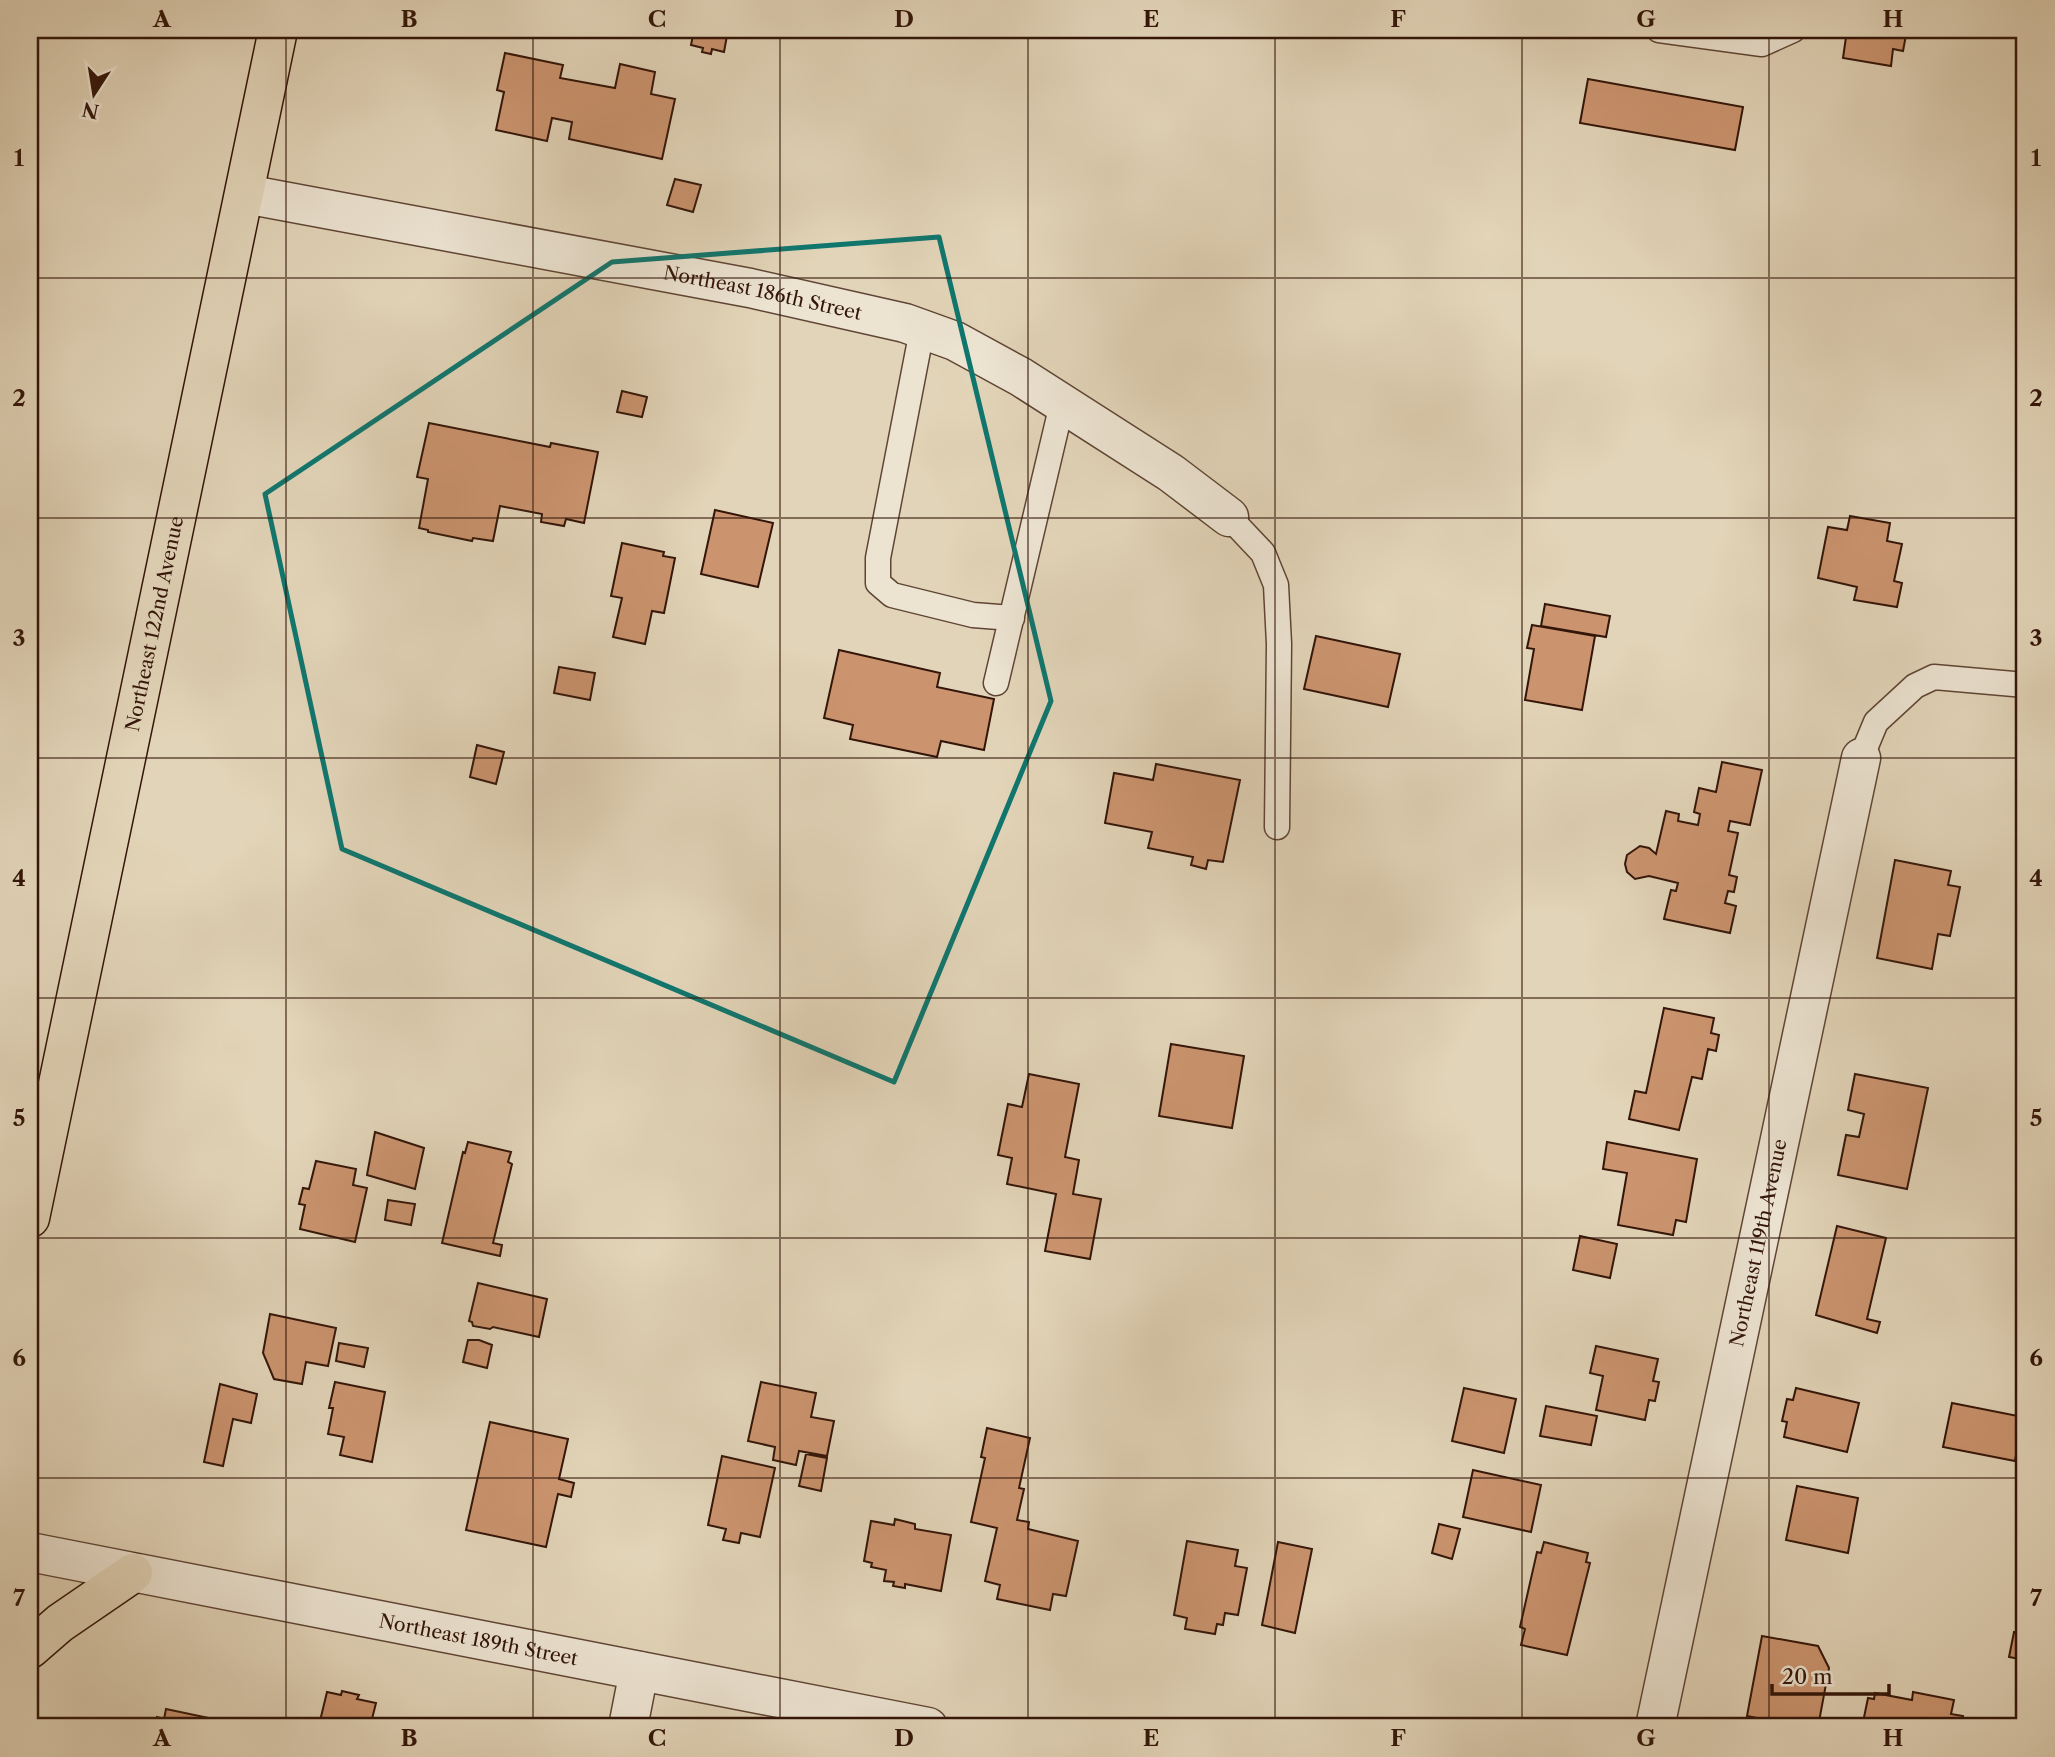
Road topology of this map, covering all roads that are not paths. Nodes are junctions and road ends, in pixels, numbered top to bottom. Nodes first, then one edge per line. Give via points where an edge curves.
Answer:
1 (278, 30) edge
2 (1659, 30) edge
3 (1793, 30) edge
4 (245, 194) junction
5 (922, 330) junction
6 (1062, 404) junction
7 (1229, 517) joint
8 (1012, 618) junction
9 (996, 683) dead end
10 (2025, 685) edge
11 (1861, 758) joint
12 (1277, 827) dead end
13 (30, 1218) edge
14 (30, 1552) edge
15 (133, 1573) junction
16 (30, 1649) edge
17 (639, 1671) junction
18 (628, 1727) edge
19 (928, 1727) edge
20 (1655, 1727) edge

1 - 4 highway, Northeast 122nd Avenue
2 - 3 lane via 1762,44
4 - 5 street, Northeast 186th Street via 750,288
4 - 13 highway, Northeast 122nd Avenue
5 - 6 street, Northeast 186th Street via 955,341
5 - 8 lane via 878,558 878,583 892,595 973,615
6 - 7 street, Northeast 186th Street via 1171,473
6 - 8 lane
7 - 12 lane via 1263,553 1276,585
8 - 9 lane
10 - 11 lane via 1934,677 1915,686 1877,722
11 - 20 street, Northeast 119th Avenue
14 - 15 street, Northeast 189th Street
15 - 16 highway
15 - 17 street, Northeast 189th Street
17 - 18 street
17 - 19 street, Northeast 189th Street

